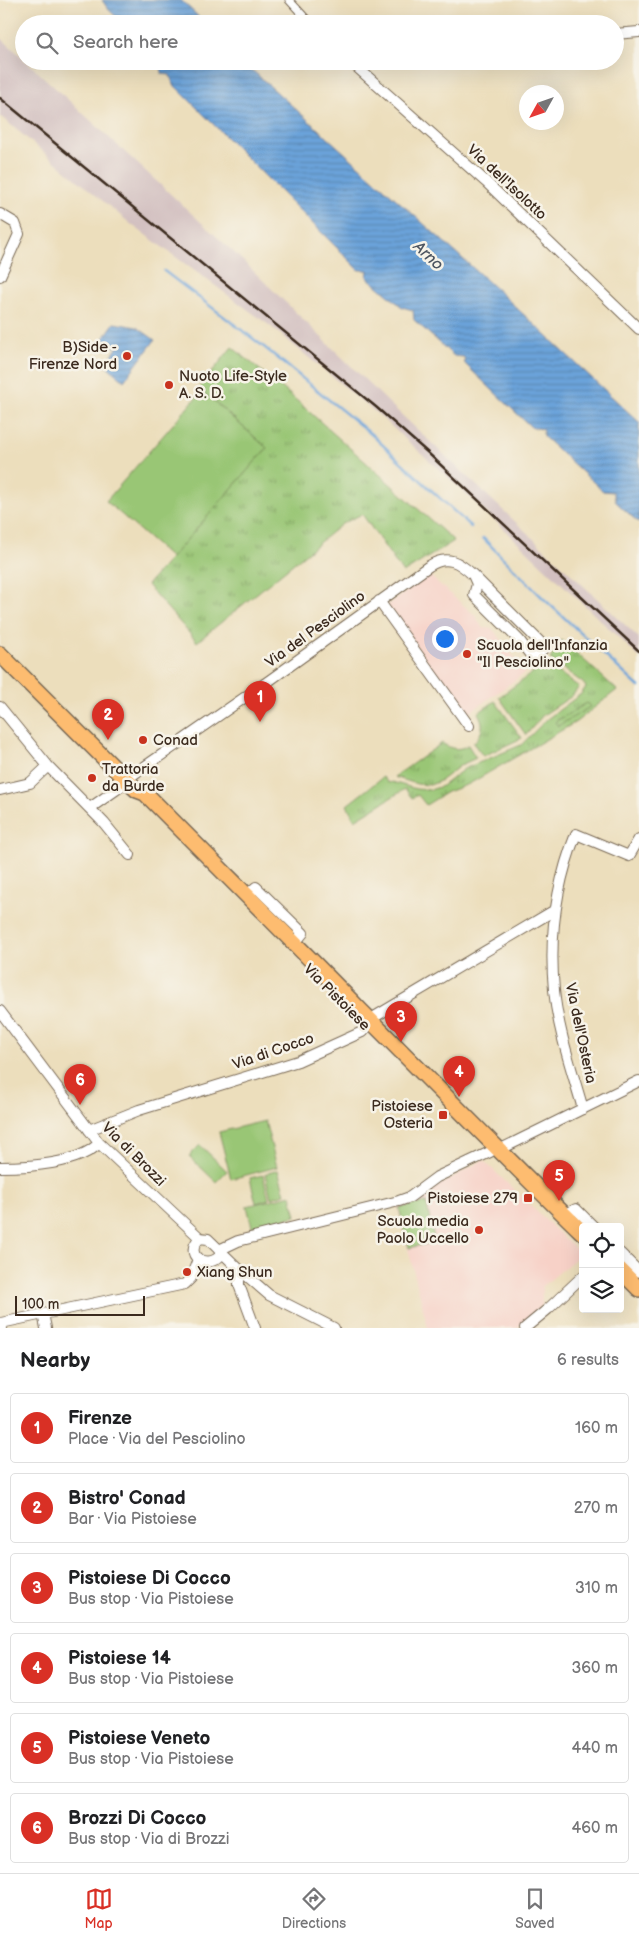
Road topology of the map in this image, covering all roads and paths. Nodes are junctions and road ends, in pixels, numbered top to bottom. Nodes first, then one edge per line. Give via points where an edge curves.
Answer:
1 (289, 0) edge
2 (303, 15) edge
3 (639, 32) edge
4 (624, 33) edge
5 (360, 70) edge
6 (0, 214) edge
7 (0, 276) edge
8 (639, 329) edge
9 (473, 575) junction
10 (379, 601) junction
11 (0, 654) edge
12 (0, 708) edge
13 (469, 726) dead end
14 (48, 766) junction
15 (132, 785) junction
16 (0, 790) edge
17 (90, 808) junction
18 (639, 839) edge
19 (130, 855) dead end
20 (555, 910) junction
21 (0, 1011) edge
22 (369, 1024) junction
23 (639, 1081) edge
24 (583, 1109) junction
25 (89, 1130) junction
26 (99, 1143) junction
27 (495, 1151) junction
28 (0, 1167) edge
29 (564, 1214) junction
30 (590, 1223) edge
31 (579, 1229) edge
32 (200, 1238) junction
33 (579, 1242) edge
34 (219, 1250) junction
35 (624, 1257) edge
36 (198, 1259) junction
37 (239, 1269) junction
38 (639, 1272) edge
39 (624, 1274) edge
40 (579, 1280) edge
41 (624, 1287) edge
42 (639, 1289) edge
43 (639, 1302) edge
44 (43, 1314) junction
45 (2, 1328) edge
46 (46, 1328) edge
47 (255, 1328) edge
48 (334, 1328) edge
49 (531, 1328) edge

1 - 2 street
3 - 4 street
5 - 8 street, Via dell'Isolotto via 486,182
6 - 7 street via 18,226 19,234
9 - 9 street, Via del Pesciolino via 477,584 474,594 533,658 545,647
9 - 10 street, Via del Pesciolino via 458,562 440,560
10 - 13 street
10 - 15 street, Via del Pesciolino
11 - 15 main road, Via Pistoiese
12 - 14 street
14 - 16 street via 30,783
14 - 17 street
15 - 17 street, Via del Pesciolino
15 - 22 main road, Via Pistoiese via 146,793
15 - 22 main road, Via Pistoiese via 139,800
17 - 19 street
18 - 20 street, Via dell'Osteria via 629,856 576,834 562,875
20 - 22 street, Via di Cocco via 380,1013
20 - 24 street, Via dell'Osteria via 552,945 554,992
21 - 25 street, Via di Brozzi
22 - 25 street, Via di Cocco via 362,1032 298,1061 139,1110
22 - 27 main road, Via Pistoiese
23 - 24 street, Via dell'Osteria
24 - 27 street, Via dell'Osteria
25 - 26 street, Via di Brozzi
26 - 28 street via 88,1153 57,1162
26 - 32 street, Via di Brozzi
27 - 29 main road, Via Pistoiese
27 - 33 main road, Via Pistoiese
27 - 34 street, Via dell'Osteria via 438,1177 410,1197 238,1241
29 - 30 street via 576,1209
29 - 31 main road, Via Pistoiese
32 - 34 street, Via di Brozzi via 208,1239
32 - 36 street via 194,1248
34 - 36 street via 221,1255 213,1261
34 - 37 street, Via di Brozzi
35 - 38 street
36 - 44 street via 191,1278 185,1284
37 - 47 street via 238,1285
37 - 48 street, Via di Brozzi via 270,1295
39 - 42 main road
40 - 49 street
41 - 43 main road
44 - 45 street via 1,1323
44 - 46 street

